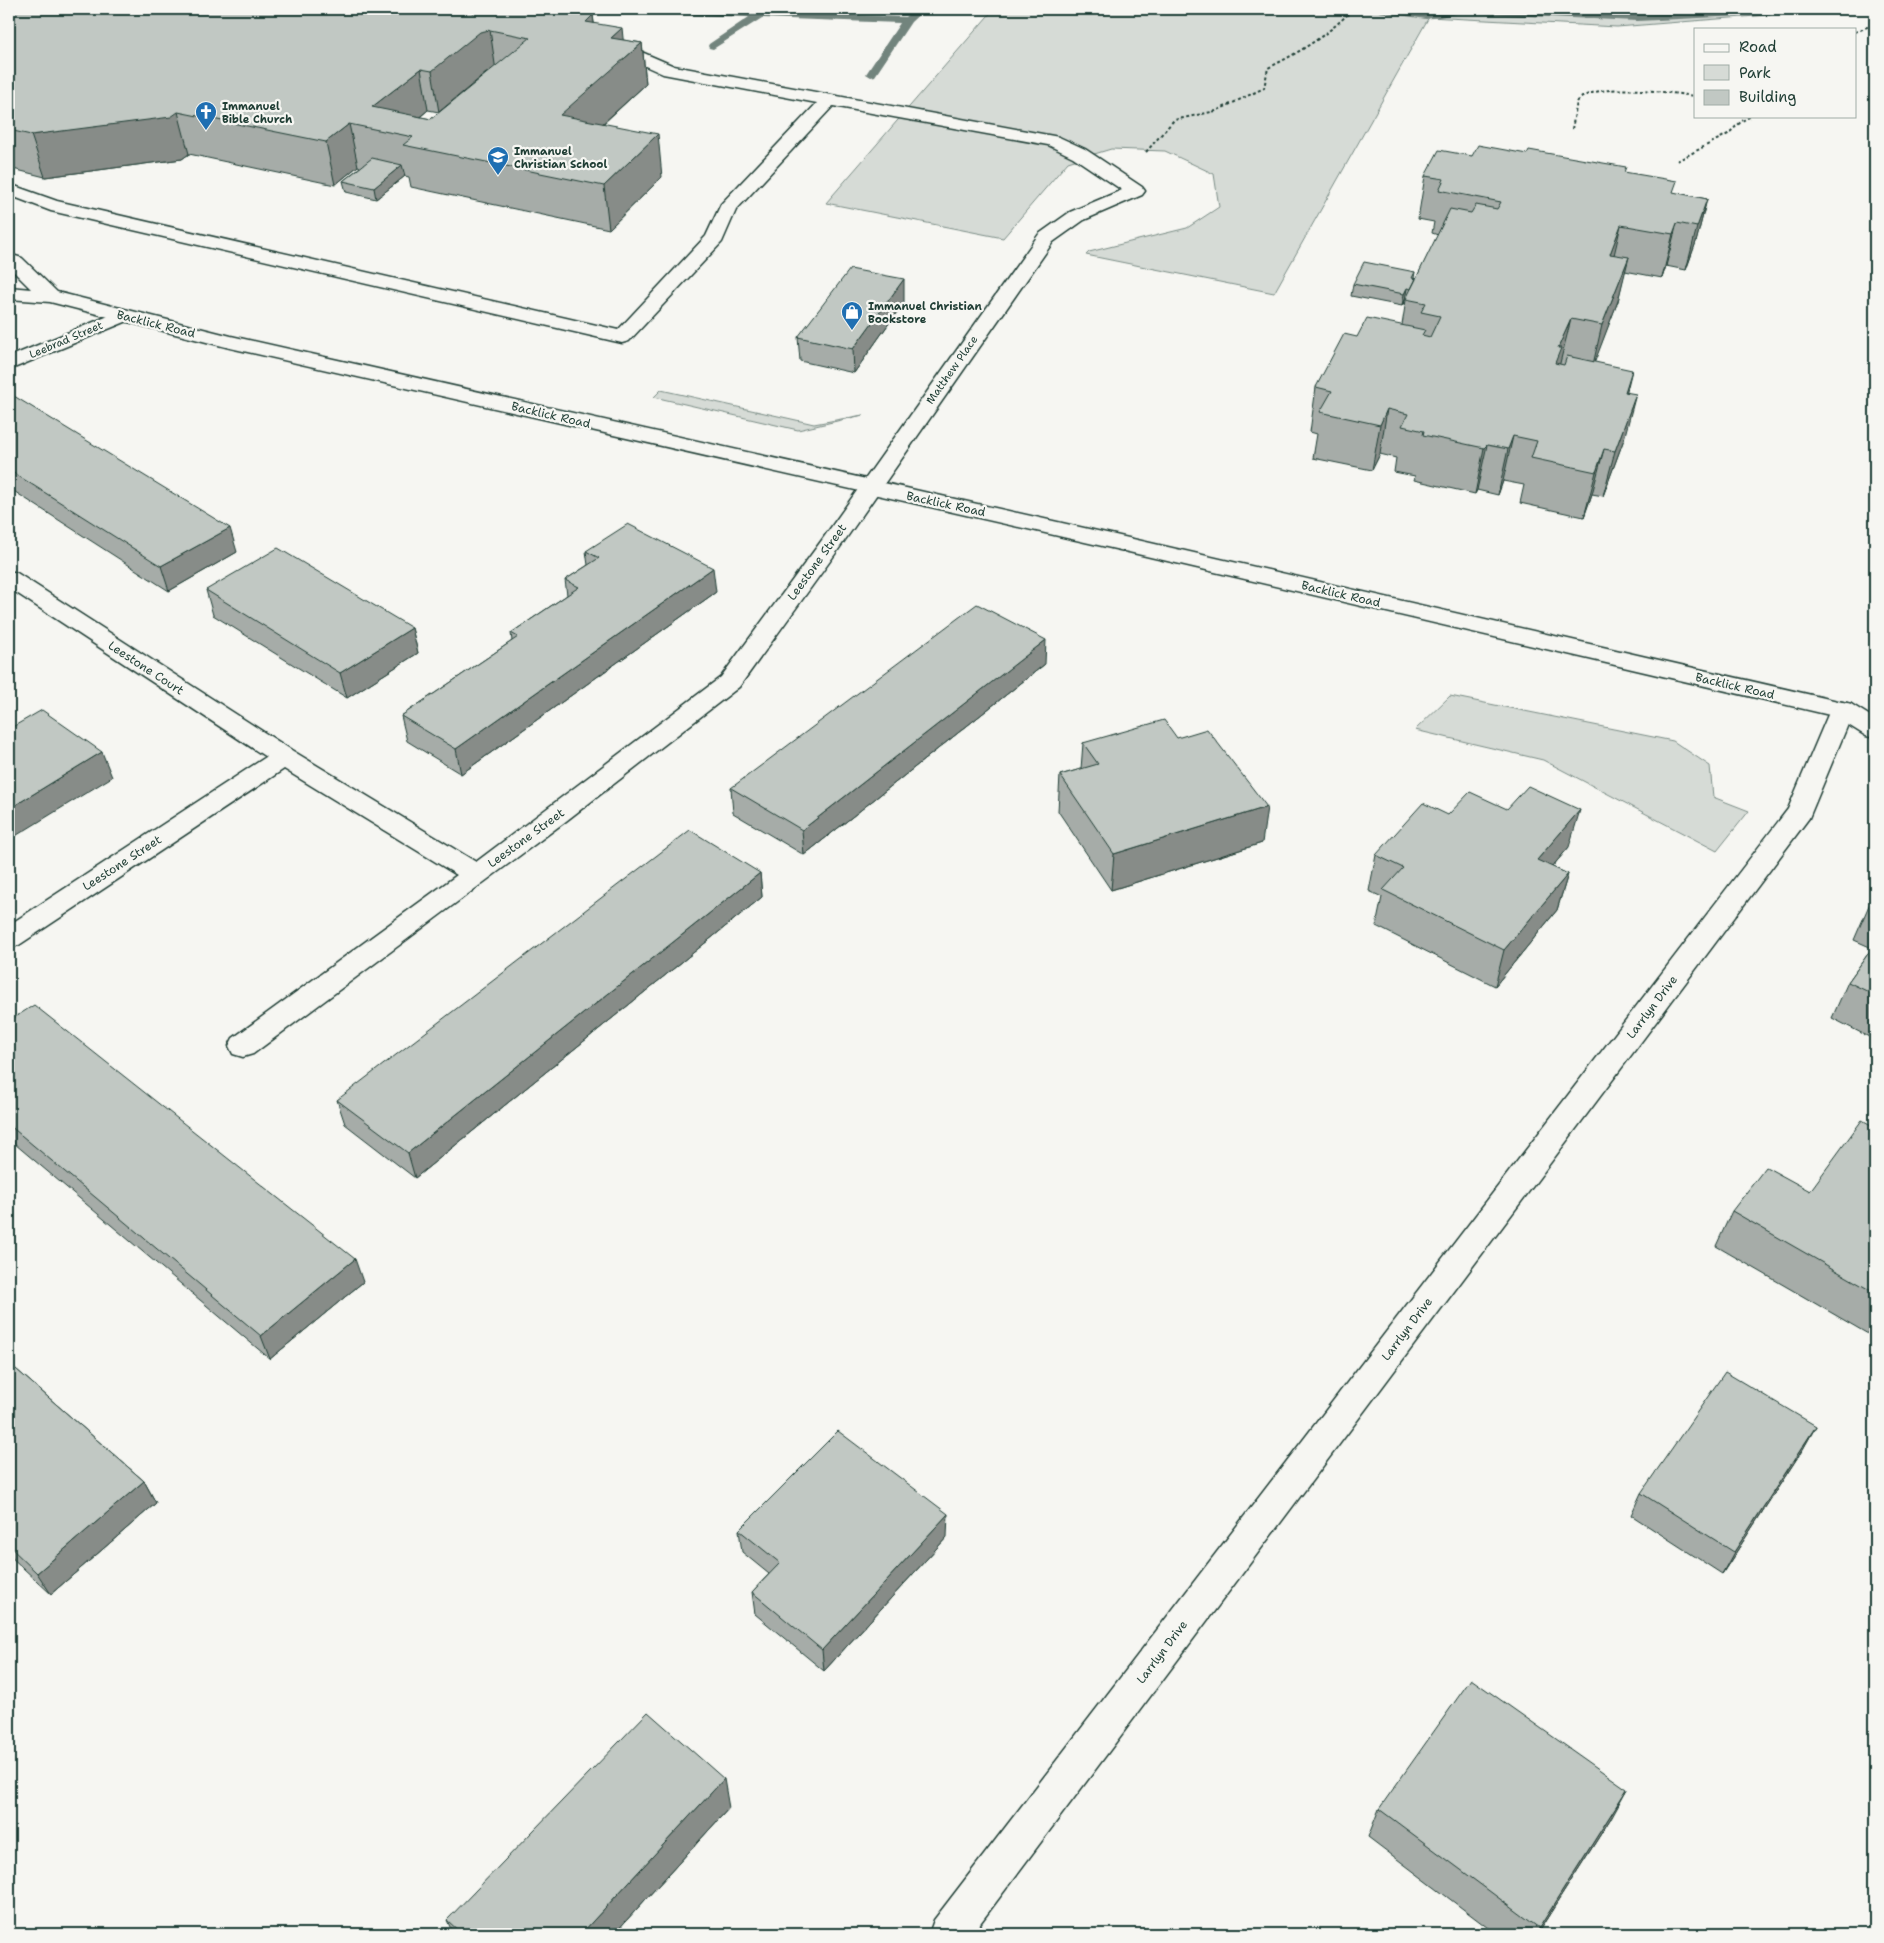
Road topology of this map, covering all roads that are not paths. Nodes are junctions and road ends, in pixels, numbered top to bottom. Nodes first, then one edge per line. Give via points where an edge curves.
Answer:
1 (554, 17) edge
2 (828, 101) junction
3 (9, 189) edge
4 (9, 260) edge
5 (9, 293) edge
6 (50, 296) junction
7 (123, 316) junction
8 (9, 363) edge
9 (869, 487) junction
10 (9, 578) edge
11 (1875, 705) edge
12 (1842, 710) junction
13 (1875, 730) edge
14 (284, 757) junction
15 (476, 874) junction
16 (9, 938) edge
17 (243, 1046) dead end
18 (948, 1934) edge

1 - 2 street via 662,68
2 - 3 street via 728,208 715,238 622,337 51,205
2 - 9 street, Matthew Place via 1053,142 1079,153 1136,191 1085,210 1046,238
4 - 6 street, Backlick Road
5 - 6 street, Backlick Road
6 - 7 street, Backlick Road
7 - 8 street, Leebrad Street
7 - 9 street, Backlick Road
9 - 12 street, Backlick Road
9 - 15 street, Leestone Street via 730,682
10 - 14 street, Leestone Court
11 - 12 street, Backlick Road
12 - 13 street, Backlick Road
12 - 18 street, Larrlyn Drive via 1800,812
14 - 15 street, Leestone Street
14 - 16 street, Leestone Street
15 - 17 street

